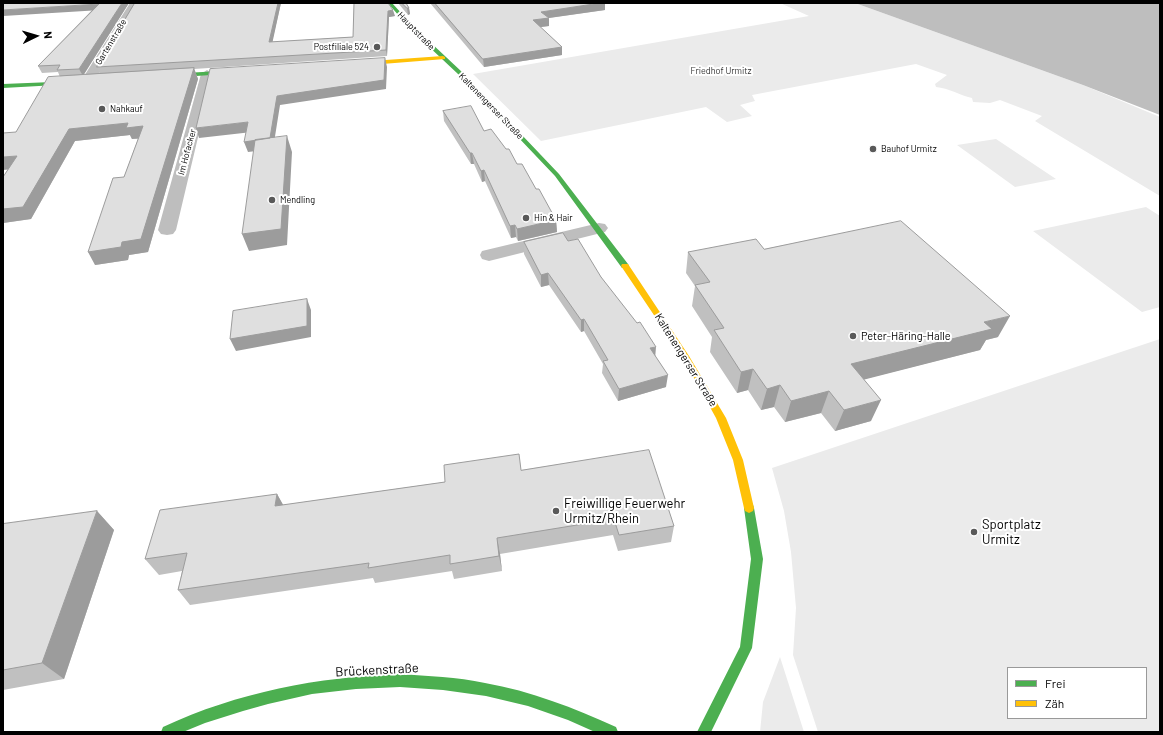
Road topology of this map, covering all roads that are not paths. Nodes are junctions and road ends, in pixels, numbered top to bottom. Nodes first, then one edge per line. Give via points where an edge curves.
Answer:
1 (135, 3) edge
2 (390, 3) edge
3 (443, 58) junction
4 (346, 65) edge
5 (246, 71) edge
6 (207, 74) junction
7 (155, 77) edge
8 (102, 80) edge
9 (88, 81) junction
10 (3, 86) edge
11 (599, 228) junction
12 (167, 230) dead end
13 (489, 255) dead end
14 (168, 732) edge
15 (611, 732) edge
16 (704, 732) edge

1 - 9 street, Gartenstraße
2 - 3 street, Hauptstraße
3 - 4 street
3 - 11 street, Kaltenengerser Straße via 557,174
5 - 6 street
6 - 7 street
6 - 12 street, Im Hofacker
8 - 9 street
9 - 10 street
11 - 13 street
11 - 16 street, Kaltenengerser Straße via 707,390 732,440 745,481 758,559 746,648
14 - 15 street, Brückenstraße via 237,706 314,687 386,680 448,683 495,691 552,706

